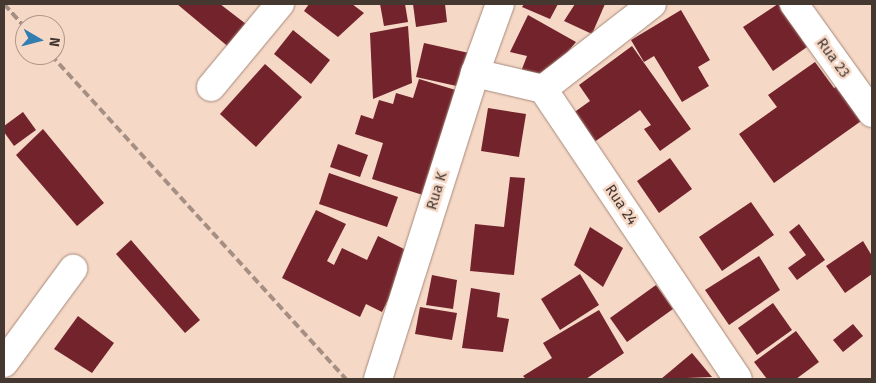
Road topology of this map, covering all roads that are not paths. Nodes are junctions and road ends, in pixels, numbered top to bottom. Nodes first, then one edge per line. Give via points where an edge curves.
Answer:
1 (280, 4) edge
2 (500, 4) edge
3 (652, 4) edge
4 (794, 4) edge
5 (475, 73) junction
6 (211, 87) dead end
7 (543, 89) junction
8 (872, 112) edge
9 (73, 269) dead end
10 (4, 364) edge
11 (380, 378) edge
12 (738, 379) edge

1 - 6 street
2 - 5 street, Rua K
3 - 7 street
4 - 8 street, Rua 23
5 - 7 street
5 - 11 street, Rua K
7 - 12 street, Rua 24
9 - 10 street

